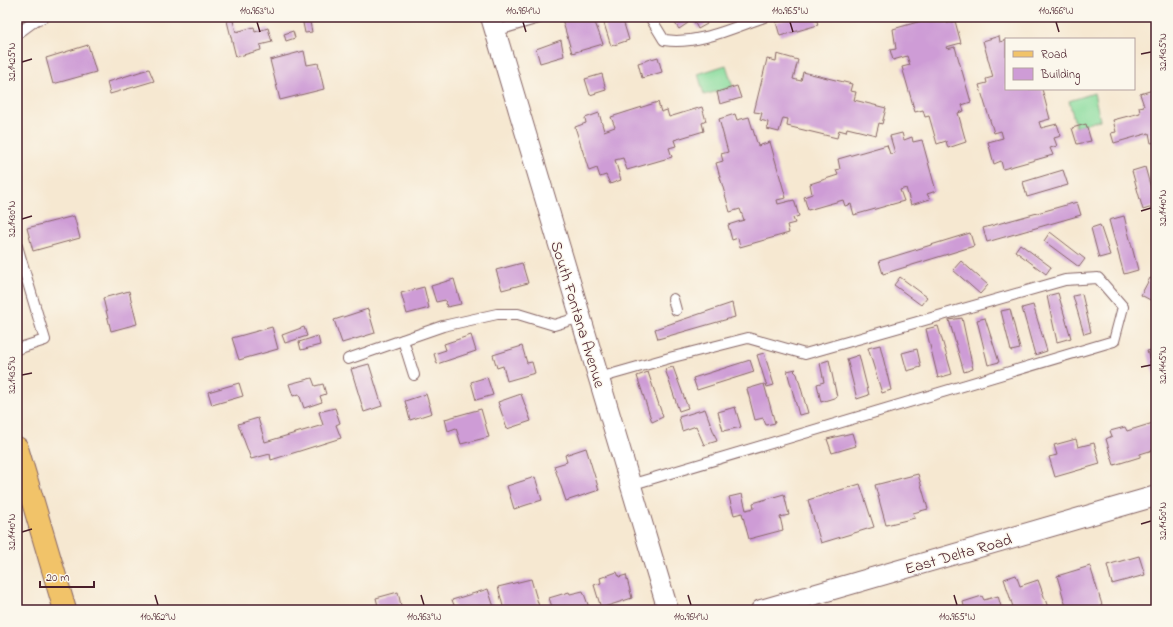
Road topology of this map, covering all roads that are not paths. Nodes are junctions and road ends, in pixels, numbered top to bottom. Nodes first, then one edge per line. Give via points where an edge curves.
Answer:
1 (44, 17) edge
2 (542, 17) edge
3 (650, 17) edge
4 (764, 17) edge
5 (493, 24) edge
6 (17, 34) edge
7 (17, 246) edge
8 (673, 299) dead end
9 (676, 310) dead end
10 (581, 317) junction
11 (404, 340) junction
12 (17, 349) edge
13 (348, 359) dead end
14 (414, 375) dead end
15 (599, 378) junction
16 (17, 448) edge
17 (630, 485) junction
18 (1156, 496) edge
19 (65, 610) edge
20 (668, 610) edge
21 (761, 610) edge

1 - 6 lane
2 - 5 lane
3 - 4 lane via 664,40 692,41
5 - 10 street, South Fontana Avenue
7 - 12 lane via 45,340
8 - 9 lane
10 - 11 lane via 554,325 518,314 497,314 443,326
10 - 15 street, South Fontana Avenue
11 - 13 lane
11 - 14 lane
15 - 17 street, South Fontana Avenue
15 - 17 lane via 673,356 748,338 805,354 1064,280 1098,278 1123,307 1114,341
16 - 19 main road
17 - 20 street, South Fontana Avenue
18 - 21 street, East Delta Road

